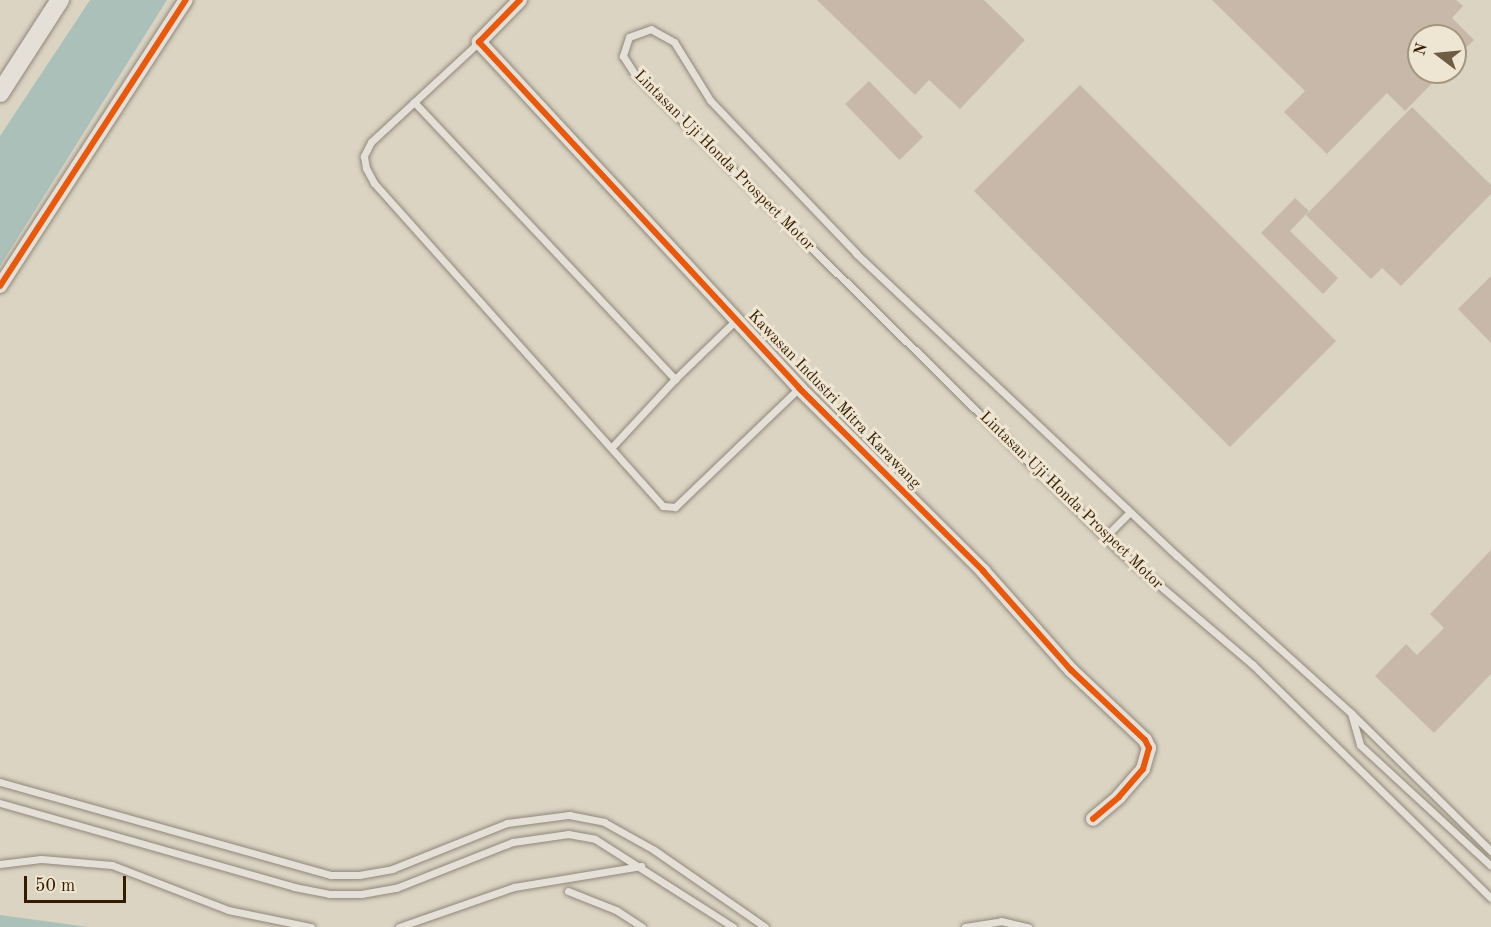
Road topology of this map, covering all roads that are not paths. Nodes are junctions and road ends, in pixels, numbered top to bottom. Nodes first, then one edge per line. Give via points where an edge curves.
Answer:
1 (60, 0) edge
2 (186, 0) edge
3 (520, 0) edge
4 (478, 42) junction
5 (0, 93) edge
6 (414, 102) junction
7 (0, 286) edge
8 (737, 319) junction
9 (675, 379) junction
10 (799, 388) junction
11 (612, 447) junction
12 (1130, 512) junction
13 (1105, 537) junction
14 (1351, 713) junction
15 (0, 782) edge
16 (0, 803) edge
17 (1093, 819) dead end
18 (1491, 851) edge
19 (0, 864) edge
20 (642, 866) junction
21 (1491, 866) edge
22 (568, 891) dead end
23 (1491, 898) edge
24 (979, 926) edge
25 (311, 927) edge
26 (399, 927) edge
27 (642, 927) edge
28 (733, 927) edge
29 (765, 927) edge
30 (965, 927) edge
31 (1028, 927) edge

1 - 5 street
2 - 7 street
3 - 4 street, Kawasan Industri Mitra Karawang
4 - 6 lane, Kawasan Industri Mitra Karawang
4 - 8 street, Kawasan Industri Mitra Karawang
6 - 9 lane
6 - 11 lane, Kawasan Industri Mitra Karawang via 371,142 364,156 374,183
8 - 9 lane
8 - 10 street, Kawasan Industri Mitra Karawang
9 - 11 lane
10 - 11 lane, Kawasan Industri Mitra Karawang via 675,507 663,506
10 - 17 street, Kawasan Industri Mitra Karawang via 983,571 1071,670 1145,740 1149,748 1143,769
12 - 13 lane
12 - 13 lane, Lintasan Uji Honda Prospect Motor via 856,254 710,100 674,42 651,29 629,38 623,56 634,73
12 - 14 lane, Lintasan Uji Honda Prospect Motor
13 - 23 lane, Lintasan Uji Honda Prospect Motor via 1253,665
14 - 18 lane, Lintasan Uji Honda Prospect Motor
14 - 21 lane via 1360,745
15 - 29 lane via 331,874 359,875 392,869 507,823 569,815 604,822 654,850
16 - 20 lane via 329,894 396,888 513,842 541,836 568,834 595,839
19 - 25 lane via 41,859 112,865 228,910
20 - 26 lane via 514,887
20 - 28 lane
22 - 27 lane via 616,910
24 - 30 lane
24 - 31 lane via 1001,921

